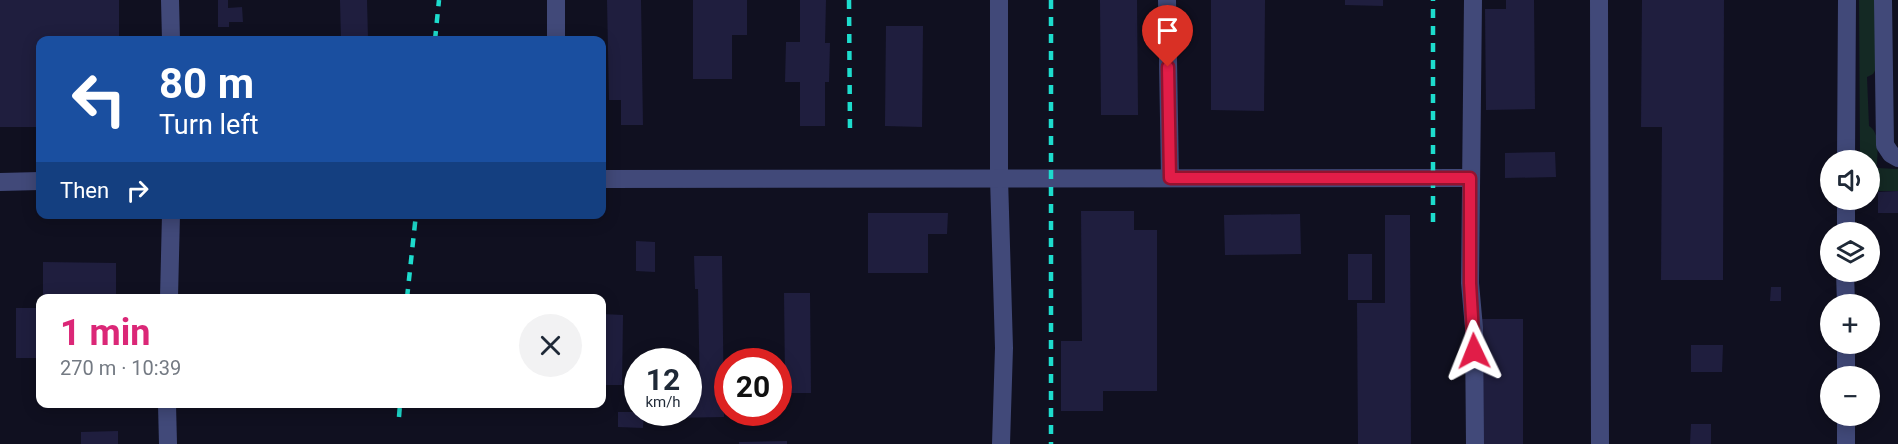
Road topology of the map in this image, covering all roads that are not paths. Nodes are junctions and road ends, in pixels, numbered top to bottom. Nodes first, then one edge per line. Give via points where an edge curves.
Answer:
1 (170, 0) edge
2 (556, 0) edge
3 (999, 0) edge
4 (1167, 0) edge
5 (1473, 0) edge
6 (1599, 0) edge
7 (1847, 0) edge
8 (1883, 0) edge
9 (171, 36) edge
10 (556, 36) edge
11 (1846, 150) edge
12 (1898, 158) edge
13 (999, 178) junction
14 (1170, 178) junction
15 (1470, 178) junction
16 (606, 179) edge
17 (36, 181) edge
18 (0, 182) edge
19 (171, 219) edge
20 (169, 294) edge
21 (167, 408) edge
22 (1846, 426) edge
23 (168, 444) edge
24 (1001, 444) edge
25 (1475, 444) edge
26 (1600, 444) edge
27 (1846, 444) edge

1 - 9 street
2 - 10 street
3 - 13 street
4 - 14 street
5 - 15 street
6 - 26 street
7 - 11 street
8 - 12 street via 1885,145
13 - 14 street
13 - 16 street
13 - 24 street via 1004,348
14 - 15 street
15 - 25 street
17 - 18 street
19 - 20 street
21 - 23 street
22 - 27 street

